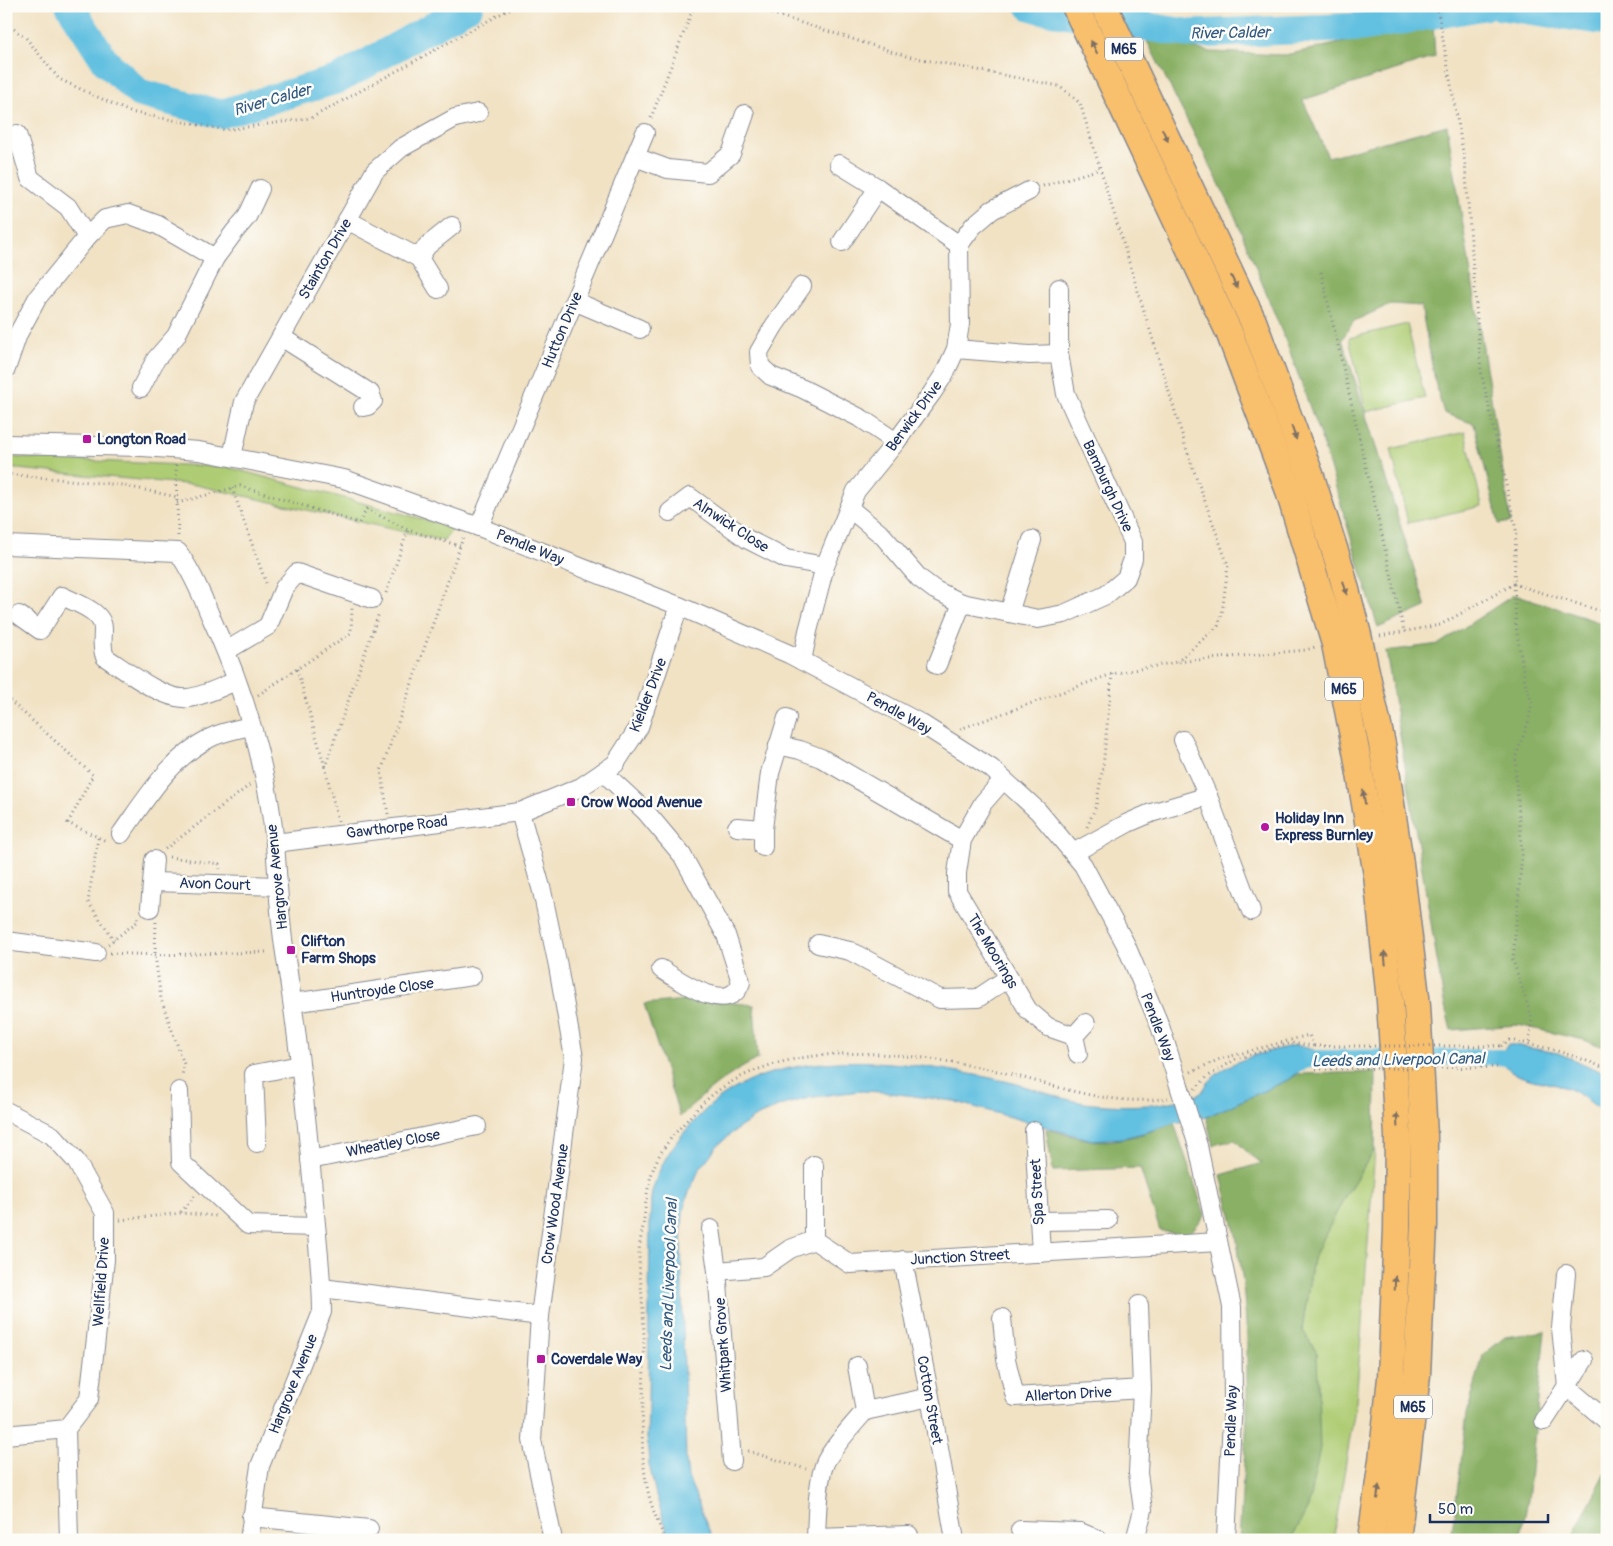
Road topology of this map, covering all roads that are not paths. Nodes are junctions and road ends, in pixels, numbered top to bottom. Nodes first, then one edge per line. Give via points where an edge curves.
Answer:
1 (1075, 6) edge
2 (1104, 6) edge
3 (478, 113) dead end
4 (744, 114) dead end
5 (646, 133) road end
6 (17, 134) dead end
7 (635, 157) junction
8 (840, 164) dead end
9 (878, 188) junction
10 (260, 189) dead end
11 (1029, 191) road end
12 (347, 220) junction
13 (452, 226) dead end
14 (87, 236) junction
15 (842, 242) dead end
16 (959, 245) junction
17 (215, 258) junction
18 (418, 258) junction
19 (802, 286) dead end
20 (1058, 288) dead end
21 (438, 289) dead end
22 (574, 302) junction
23 (640, 329) dead end
24 (281, 337) junction
25 (956, 349) junction
26 (1058, 354) junction
27 (6, 369) edge
28 (141, 388) dead end
29 (363, 407) dead end
30 (896, 442) junction
31 (6, 444) edge
32 (232, 457) junction
33 (849, 508) junction
34 (670, 512) dead end
35 (474, 525) junction
36 (1032, 540) dead end
37 (6, 545) edge
38 (825, 566) junction
39 (379, 602) road end
40 (962, 603) junction
41 (679, 606) junction
42 (1009, 613) junction
43 (19, 615) dead end
44 (226, 651) junction
45 (802, 661) junction
46 (937, 666) dead end
47 (236, 681) junction
48 (787, 718) dead end
49 (251, 726) junction
50 (1183, 740) dead end
51 (778, 745) junction
52 (603, 772) junction
53 (1003, 780) junction
54 (1208, 796) junction
55 (520, 812) junction
56 (737, 827) dead end
57 (763, 828) junction
58 (121, 834) dead end
59 (962, 840) junction
60 (275, 843) junction
61 (763, 847) dead end
62 (1081, 849) junction
63 (154, 860) road end
64 (153, 882) junction
65 (277, 886) junction
66 (150, 908) road end
67 (1251, 911) dead end
68 (6, 941) edge
69 (818, 944) dead end
70 (96, 953) road end
71 (661, 969) dead end
72 (472, 976) dead end
73 (1008, 978) junction
74 (293, 1003) junction
75 (1086, 1023) dead end
76 (1074, 1036) junction
77 (1078, 1054) dead end
78 (300, 1065) junction
79 (179, 1091) road end
80 (6, 1111) edge
81 (476, 1126) dead end
82 (1034, 1132) dead end
83 (258, 1143) dead end
84 (310, 1160) junction
85 (814, 1165) dead end
86 (1108, 1220) dead end
87 (1039, 1221) junction
88 (316, 1227) junction
89 (711, 1229) dead end
90 (814, 1240) junction
91 (1218, 1242) junction
92 (1041, 1253) junction
93 (903, 1260) junction
94 (717, 1271) junction
95 (1422, 1273) junction
96 (1566, 1274) dead end
97 (322, 1288) junction
98 (1139, 1304) dead end
99 (540, 1316) junction
100 (1002, 1318) dead end
101 (1393, 1331) junction
102 (1584, 1360) dead end
103 (857, 1366) dead end
104 (1567, 1387) junction
105 (1142, 1389) junction
106 (930, 1397) junction
107 (865, 1411) junction
108 (1544, 1421) dead end
109 (1607, 1421) edge
110 (66, 1429) junction
111 (6, 1435) edge
112 (731, 1453) road end
113 (251, 1518) junction
114 (369, 1530) dead end
115 (1020, 1530) dead end
116 (909, 1535) dead end
117 (814, 1539) edge
118 (69, 1540) edge
119 (249, 1540) edge
120 (553, 1540) edge
121 (955, 1540) edge
122 (1098, 1540) edge
123 (1135, 1540) edge
124 (1226, 1540) edge
125 (1353, 1540) edge
126 (1371, 1540) edge
127 (1397, 1540) edge
128 (1411, 1540) edge

101 -> 1 highway, M65 via 1398,1136 1390,1001 1377,875 1335,644 1288,488 1229,332
2 -> 95 highway, M65 via 1253,321 1310,477 1340,567 1358,636 1383,753 1417,1005 1424,1136
3 - 12 street, Stainton Drive via 455,118 401,148 375,171
4 - 7 street via 730,154 708,173 668,170
5 - 7 street, Hutton Drive
6 - 14 street via 30,178 68,207
7 - 22 street, Hutton Drive
8 - 9 street
9 - 15 street
9 - 16 street
10 - 17 street via 247,217
11 - 16 street via 992,210 973,226
12 - 18 street
12 - 24 street, Stainton Drive
13 - 18 street via 427,246
14 - 17 street via 105,219 128,214 158,225
14 - 27 street via 38,297 18,334
16 - 25 street, Berwick Drive via 960,324
17 - 28 street via 179,330 156,359
18 - 21 street
19 - 30 street via 759,352 760,366 771,376 862,419
20 - 26 street, Bamburgh Drive
22 - 23 street
22 - 35 street, Hutton Drive
24 - 29 street via 370,393 373,401
24 - 32 street, Stainton Drive via 244,402
25 - 26 street
25 - 30 street, Berwick Drive via 945,373
26 - 42 street, Bamburgh Drive via 1066,394 1133,542 1133,559 1126,578 1106,595 1064,614 1038,619
30 - 33 street, Berwick Drive via 856,491
31 - 32 street, Pendle Way via 199,451
32 - 35 street, Pendle Way via 344,479
33 - 38 street, Berwick Drive
33 - 40 street, Bamburgh Drive via 883,536 919,578
34 - 38 street, Alnwick Close via 690,498 747,539 786,559
35 - 41 street, Pendle Way
36 - 42 street
37 - 44 street, Hargrove Avenue via 178,552 190,570
38 - 45 street, Berwick Drive
39 - 44 street via 297,573 284,588 268,626
40 - 42 street, Bamburgh Drive
40 - 46 street
41 - 45 street, Pendle Way
41 - 52 street, Kielder Drive via 639,727 615,764
43 - 47 street via 40,630 62,596 101,619 105,657 172,696 187,698
44 - 47 street, Hargrove Avenue
45 - 53 street, Pendle Way via 920,723 991,768
47 - 49 street, Hargrove Avenue
48 - 51 street
49 - 58 street via 210,737 182,756
49 - 60 street, Hargrove Avenue
50 - 54 street
51 - 57 street via 770,773
51 - 59 street via 821,758
52 - 55 street, Kielder Drive via 581,787
52 - 71 street via 646,812 682,855 726,935 741,982 733,994 706,994 688,987
53 - 59 street, The Moorings via 982,803
53 - 62 street, Pendle Way
54 - 62 street via 1128,823
54 - 67 street
55 - 60 street, Gawthorpe Road
55 - 99 street, Crow Wood Avenue via 542,891 574,1058
56 - 57 street
57 - 61 street
59 - 73 street, The Moorings via 957,891
60 - 65 street, Hargrove Avenue
62 - 91 street, Pendle Way, bridge via 1083,865 1125,943 1160,1026 1176,1087 1198,1146
63 - 64 street
64 - 65 street, Avon Court
64 - 66 street
65 - 74 street, Hargrove Avenue
68 - 70 street
69 - 73 street via 850,951 940,999 978,998
72 - 74 street, Huntroyde Close
73 - 76 street, The Moorings via 1028,1010 1048,1027
74 - 78 street, Hargrove Avenue
75 - 76 street
76 - 77 street
78 - 83 street via 254,1074
78 - 84 street, Hargrove Avenue
79 - 88 street via 181,1162 244,1222
80 - 110 street, Wellfield Drive via 52,1135 76,1161 105,1213 105,1260 89,1399
81 - 84 street, Wheatley Close
82 - 87 street, Spa Street
84 - 88 street, Hargrove Avenue
85 - 90 street
86 - 87 street
87 - 92 street, Spa Street
88 - 97 street, Hargrove Avenue
89 - 94 street, Whitpark Grove
90 - 93 street, Junction Street via 850,1264
90 - 94 street via 790,1249 764,1267
91 - 92 street, Junction Street
91 - 124 street, Pendle Way via 1232,1307 1233,1399
92 - 93 street, Junction Street
93 - 106 street, Cotton Street
94 - 112 street, Whitpark Grove
95 - 127 highway, M65 via 1417,1375
95 - 128 highway via 1429,1324 1427,1402
96 - 104 street via 1561,1328
97 - 99 street
97 - 113 street, Hargrove Avenue via 322,1312 260,1466
98 - 105 street
99 - 120 street, Crow Wood Avenue via 532,1440
100 - 105 street, Allerton Drive via 1006,1359 1015,1397
101 - 125 highway via 1376,1391
126 -> 101 highway, M65 via 1391,1378
102 - 104 street
103 - 107 street
104 - 108 street
104 - 109 street
105 - 123 street via 1138,1473 1143,1510
106 - 107 street
106 - 121 street, Cotton Street
107 - 117 street via 825,1462
110 - 111 street
110 - 118 street
113 - 114 street
113 - 119 street, Hargrove Avenue
115 - 122 street via 1080,1532
116 - 117 street

